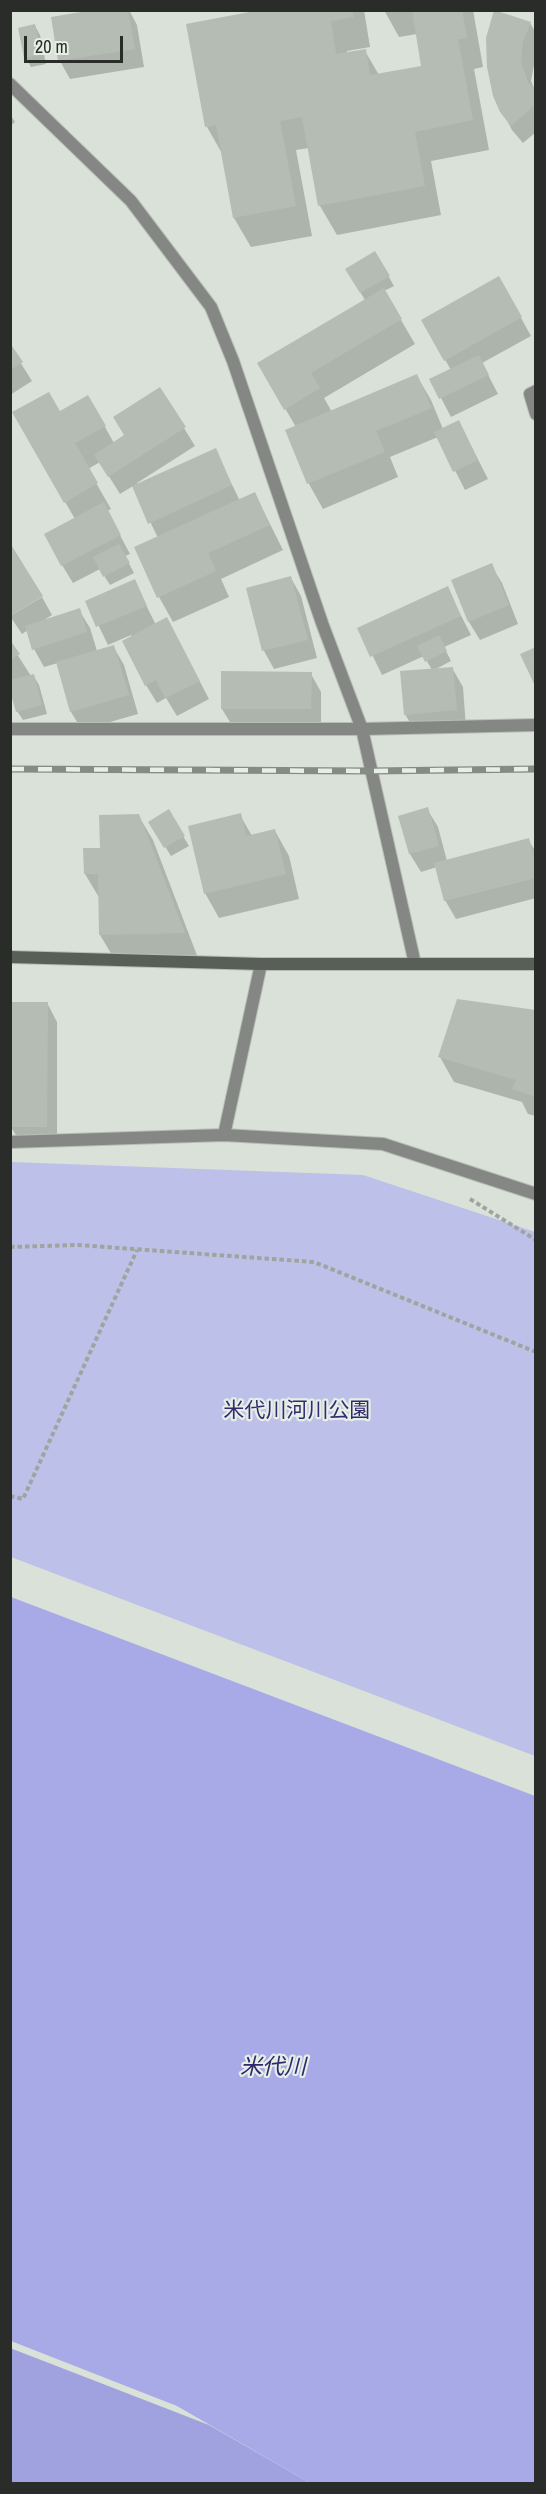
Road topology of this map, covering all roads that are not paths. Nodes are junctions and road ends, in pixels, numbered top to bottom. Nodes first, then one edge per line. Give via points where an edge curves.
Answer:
1 (10, 84) edge
2 (536, 392) edge
3 (536, 414) edge
4 (536, 725) edge
5 (10, 729) edge
6 (362, 729) junction
7 (10, 957) edge
8 (261, 964) junction
9 (416, 964) junction
10 (536, 964) edge
11 (224, 1136) junction
12 (10, 1142) edge
13 (536, 1194) edge

1 - 6 street via 131,201 211,307
2 - 3 street via 530,394
4 - 6 street
5 - 6 street
6 - 9 street
7 - 8 street
8 - 9 street
8 - 11 street
9 - 10 street
11 - 12 street
11 - 13 street via 383,1144

